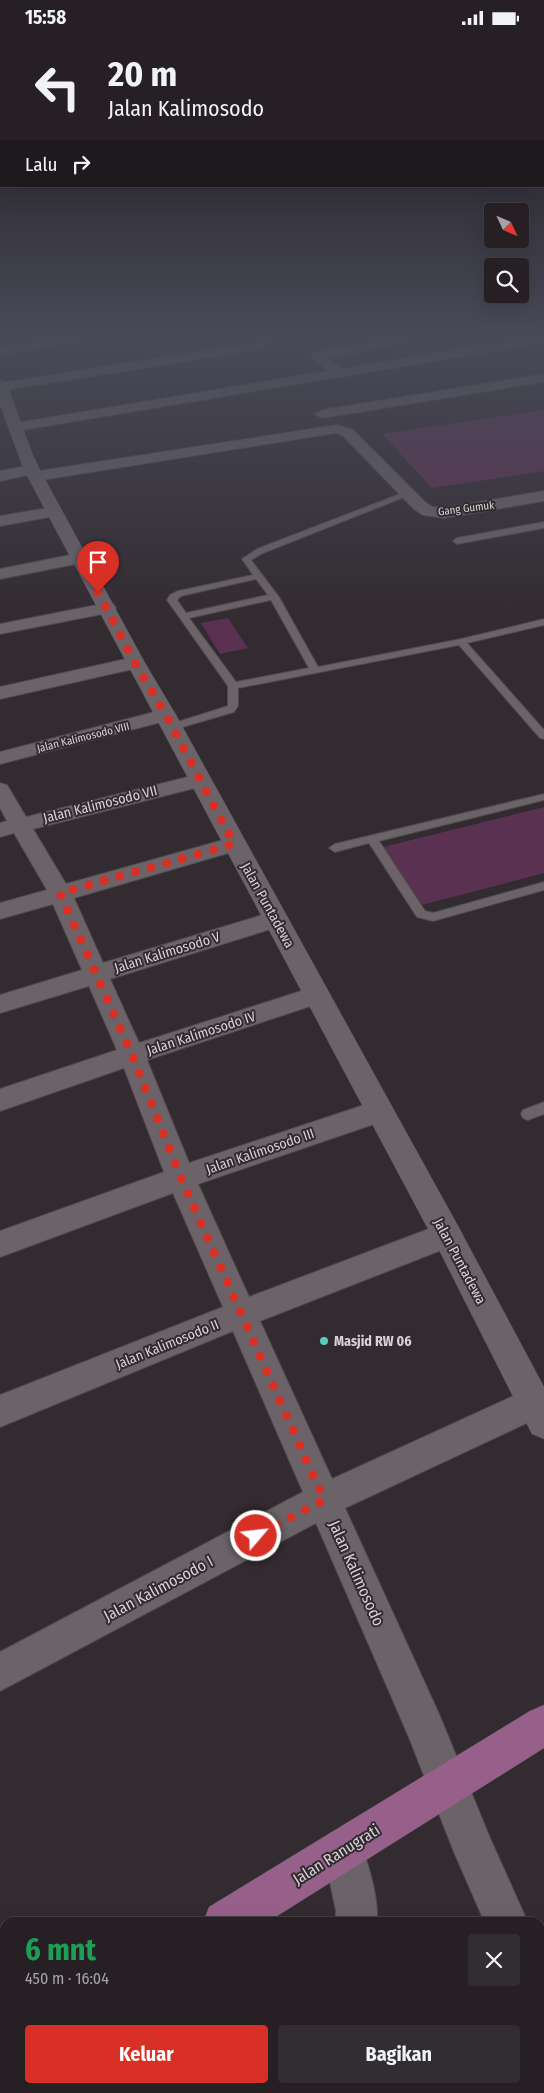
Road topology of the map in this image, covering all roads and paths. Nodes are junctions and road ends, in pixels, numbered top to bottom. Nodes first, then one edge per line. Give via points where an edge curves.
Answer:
1 (12, 431) edge
2 (323, 431) edge
3 (343, 431) edge
4 (33, 473) junction
5 (0, 476) edge
6 (408, 494) junction
7 (544, 496) edge
8 (54, 512) junction
9 (0, 521) edge
10 (544, 525) edge
11 (457, 541) dead end
12 (80, 558) junction
13 (0, 574) edge
14 (260, 576) junction
15 (274, 597) junction
16 (107, 608) junction
17 (183, 616) junction
18 (544, 622) edge
19 (0, 629) edge
20 (461, 642) junction
21 (135, 663) junction
22 (314, 669) junction
23 (233, 686) junction
24 (0, 693) edge
25 (169, 721) junction
26 (544, 735) edge
27 (0, 758) edge
28 (200, 780) junction
29 (0, 790) edge
30 (544, 797) edge
31 (11, 827) edge
32 (373, 840) junction
33 (234, 844) junction
34 (335, 848) dead end
35 (544, 886) edge
36 (60, 893) junction
37 (0, 911) edge
38 (276, 919) junction
39 (96, 974) junction
40 (317, 995) junction
41 (0, 1004) edge
42 (132, 1055) junction
43 (0, 1100) edge
44 (544, 1108) edge
45 (379, 1111) junction
46 (528, 1113) dead end
47 (181, 1178) junction
48 (447, 1235) junction
49 (0, 1244) edge
50 (242, 1314) junction
51 (0, 1411) edge
52 (539, 1413) edge
53 (324, 1500) junction
54 (0, 1672) edge
55 (544, 1725) edge
56 (447, 1785) junction
57 (343, 1849) junction
58 (235, 1917) edge
59 (356, 1917) edge
60 (504, 1917) edge

1 - 4 street, Jalan Puntadewa
2 - 4 street, Gang Gumuk
3 - 6 street, Gang Gumuk
4 - 5 street, Gang Gumuk
4 - 8 street, Jalan Puntadewa
6 - 7 street, Gang Gumuk via 425,509 444,513
6 - 14 lane via 251,555 246,559
8 - 9 street
8 - 12 street, Jalan Puntadewa
10 - 11 lane
12 - 13 street
12 - 16 street, Jalan Puntadewa
14 - 15 lane
14 - 17 lane via 178,594 172,600
15 - 17 lane
15 - 22 lane
16 - 19 street
16 - 21 street, Jalan Puntadewa
17 - 23 lane
18 - 20 lane
20 - 22 lane
20 - 26 lane
21 - 24 street
21 - 25 street, Jalan Puntadewa
22 - 23 lane
23 - 25 lane via 230,710
25 - 27 street, Jalan Kalimosodo VIII
25 - 28 street, Jalan Puntadewa
28 - 31 street, Jalan Kalimosodo VII
28 - 33 street, Jalan Puntadewa
29 - 31 street, Jalan Kalimosodo
30 - 32 lane
31 - 36 street, Jalan Kalimosodo
32 - 34 lane
32 - 35 lane via 421,914 427,916
33 - 36 street
33 - 38 street, Jalan Puntadewa
36 - 37 street
36 - 39 street, Jalan Kalimosodo
38 - 39 street, Jalan Kalimosodo V
38 - 40 street, Jalan Puntadewa
39 - 41 street, Jalan Kalimosodo V
39 - 42 street, Jalan Kalimosodo
40 - 42 street, Jalan Kalimosodo IV
40 - 45 street, Jalan Puntadewa
42 - 43 street, Jalan Kalimosodo IV
42 - 47 street, Jalan Kalimosodo
44 - 46 lane
45 - 47 street, Jalan Kalimosodo III
45 - 48 street, Jalan Puntadewa
47 - 49 street, Jalan Kalimosodo III
47 - 50 street, Jalan Kalimosodo
48 - 50 street, Jalan Kalimosodo II
48 - 52 street, Jalan Puntadewa
50 - 51 street, Jalan Kalimosodo II
50 - 53 street, Jalan Kalimosodo
52 - 53 street, Jalan Kalimosodo I
53 - 54 street, Jalan Kalimosodo I
53 - 56 street, Jalan Kalimosodo
55 - 56 main road, Jalan Ranugrati
56 - 57 main road, Jalan Ranugrati
56 - 60 street, Jalan Kalimosodo
57 - 58 main road, Jalan Ranugrati
57 - 59 street

